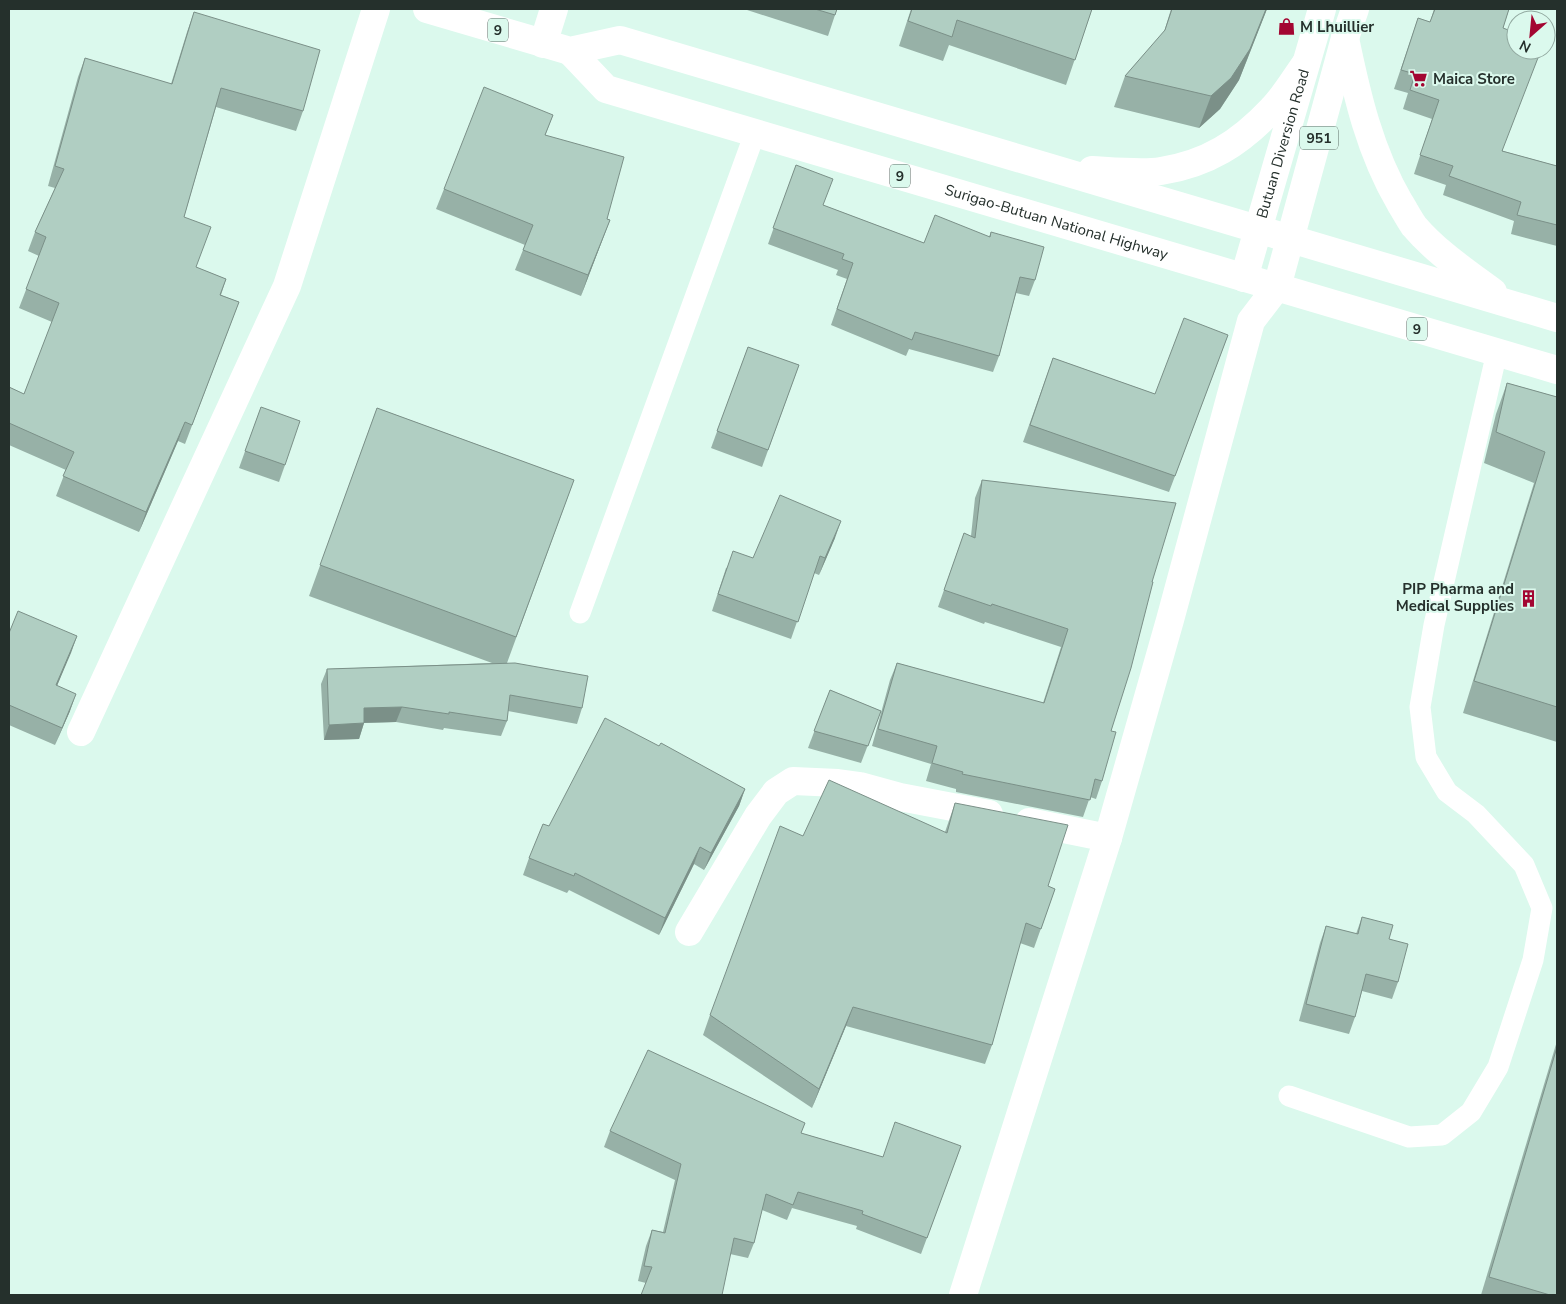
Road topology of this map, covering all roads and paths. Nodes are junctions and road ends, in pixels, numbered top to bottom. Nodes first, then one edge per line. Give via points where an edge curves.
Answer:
1 (376, 9) edge
2 (427, 9) edge
3 (554, 9) edge
4 (1322, 9) edge
5 (1355, 9) edge
6 (1345, 38) junction
7 (543, 44) junction
8 (570, 52) junction
9 (1306, 63) junction
10 (755, 133) junction
11 (1057, 169) junction
12 (1258, 229) junction
13 (1292, 239) junction
14 (1244, 278) junction
15 (1277, 287) junction
16 (1511, 304) junction
17 (1557, 318) edge
18 (1251, 321) junction
19 (1497, 352) junction
20 (1557, 370) edge
21 (580, 613) dead end
22 (81, 732) dead end
23 (1108, 838) junction
24 (689, 932) dead end
25 (1289, 1096) dead end
26 (963, 1295) edge

1 - 22 main road via 287,286
2 - 7 main road, Surigao-Butuan National Highway / 9
3 - 7 main road
4 - 9 main road, Butuan Diversion Road / 951
5 - 6 main road, 951
6 - 13 main road, 951
6 - 16 main road via 1369,138 1387,181 1414,226 1451,262
7 - 8 main road, Surigao-Butuan National Highway / 9
8 - 10 main road, Surigao-Butuan National Highway / 9 via 606,89
8 - 11 main road via 620,40
9 - 11 main road via 1273,108 1246,134 1224,150 1196,163 1159,172
9 - 12 main road, Butuan Diversion Road / 951
10 - 14 main road, Surigao-Butuan National Highway / 9
10 - 21 lane
11 - 12 main road
12 - 13 main road
12 - 14 main road, Butuan Diversion Road / 951
13 - 15 main road, 951
13 - 16 main road
14 - 15 main road, Surigao-Butuan National Highway / 9
14 - 18 main road
15 - 18 main road
15 - 19 main road, Surigao-Butuan National Highway / 9
16 - 17 main road
18 - 23 main road
19 - 20 main road, Surigao-Butuan National Highway / 9
19 - 25 lane via 1434,625 1420,707 1426,757 1448,792 1476,814 1524,866 1542,908 1533,960 1498,1067 1471,1112 1442,1134 1409,1137
23 - 24 main road via 860,786 793,781 776,792 758,816
23 - 26 main road

